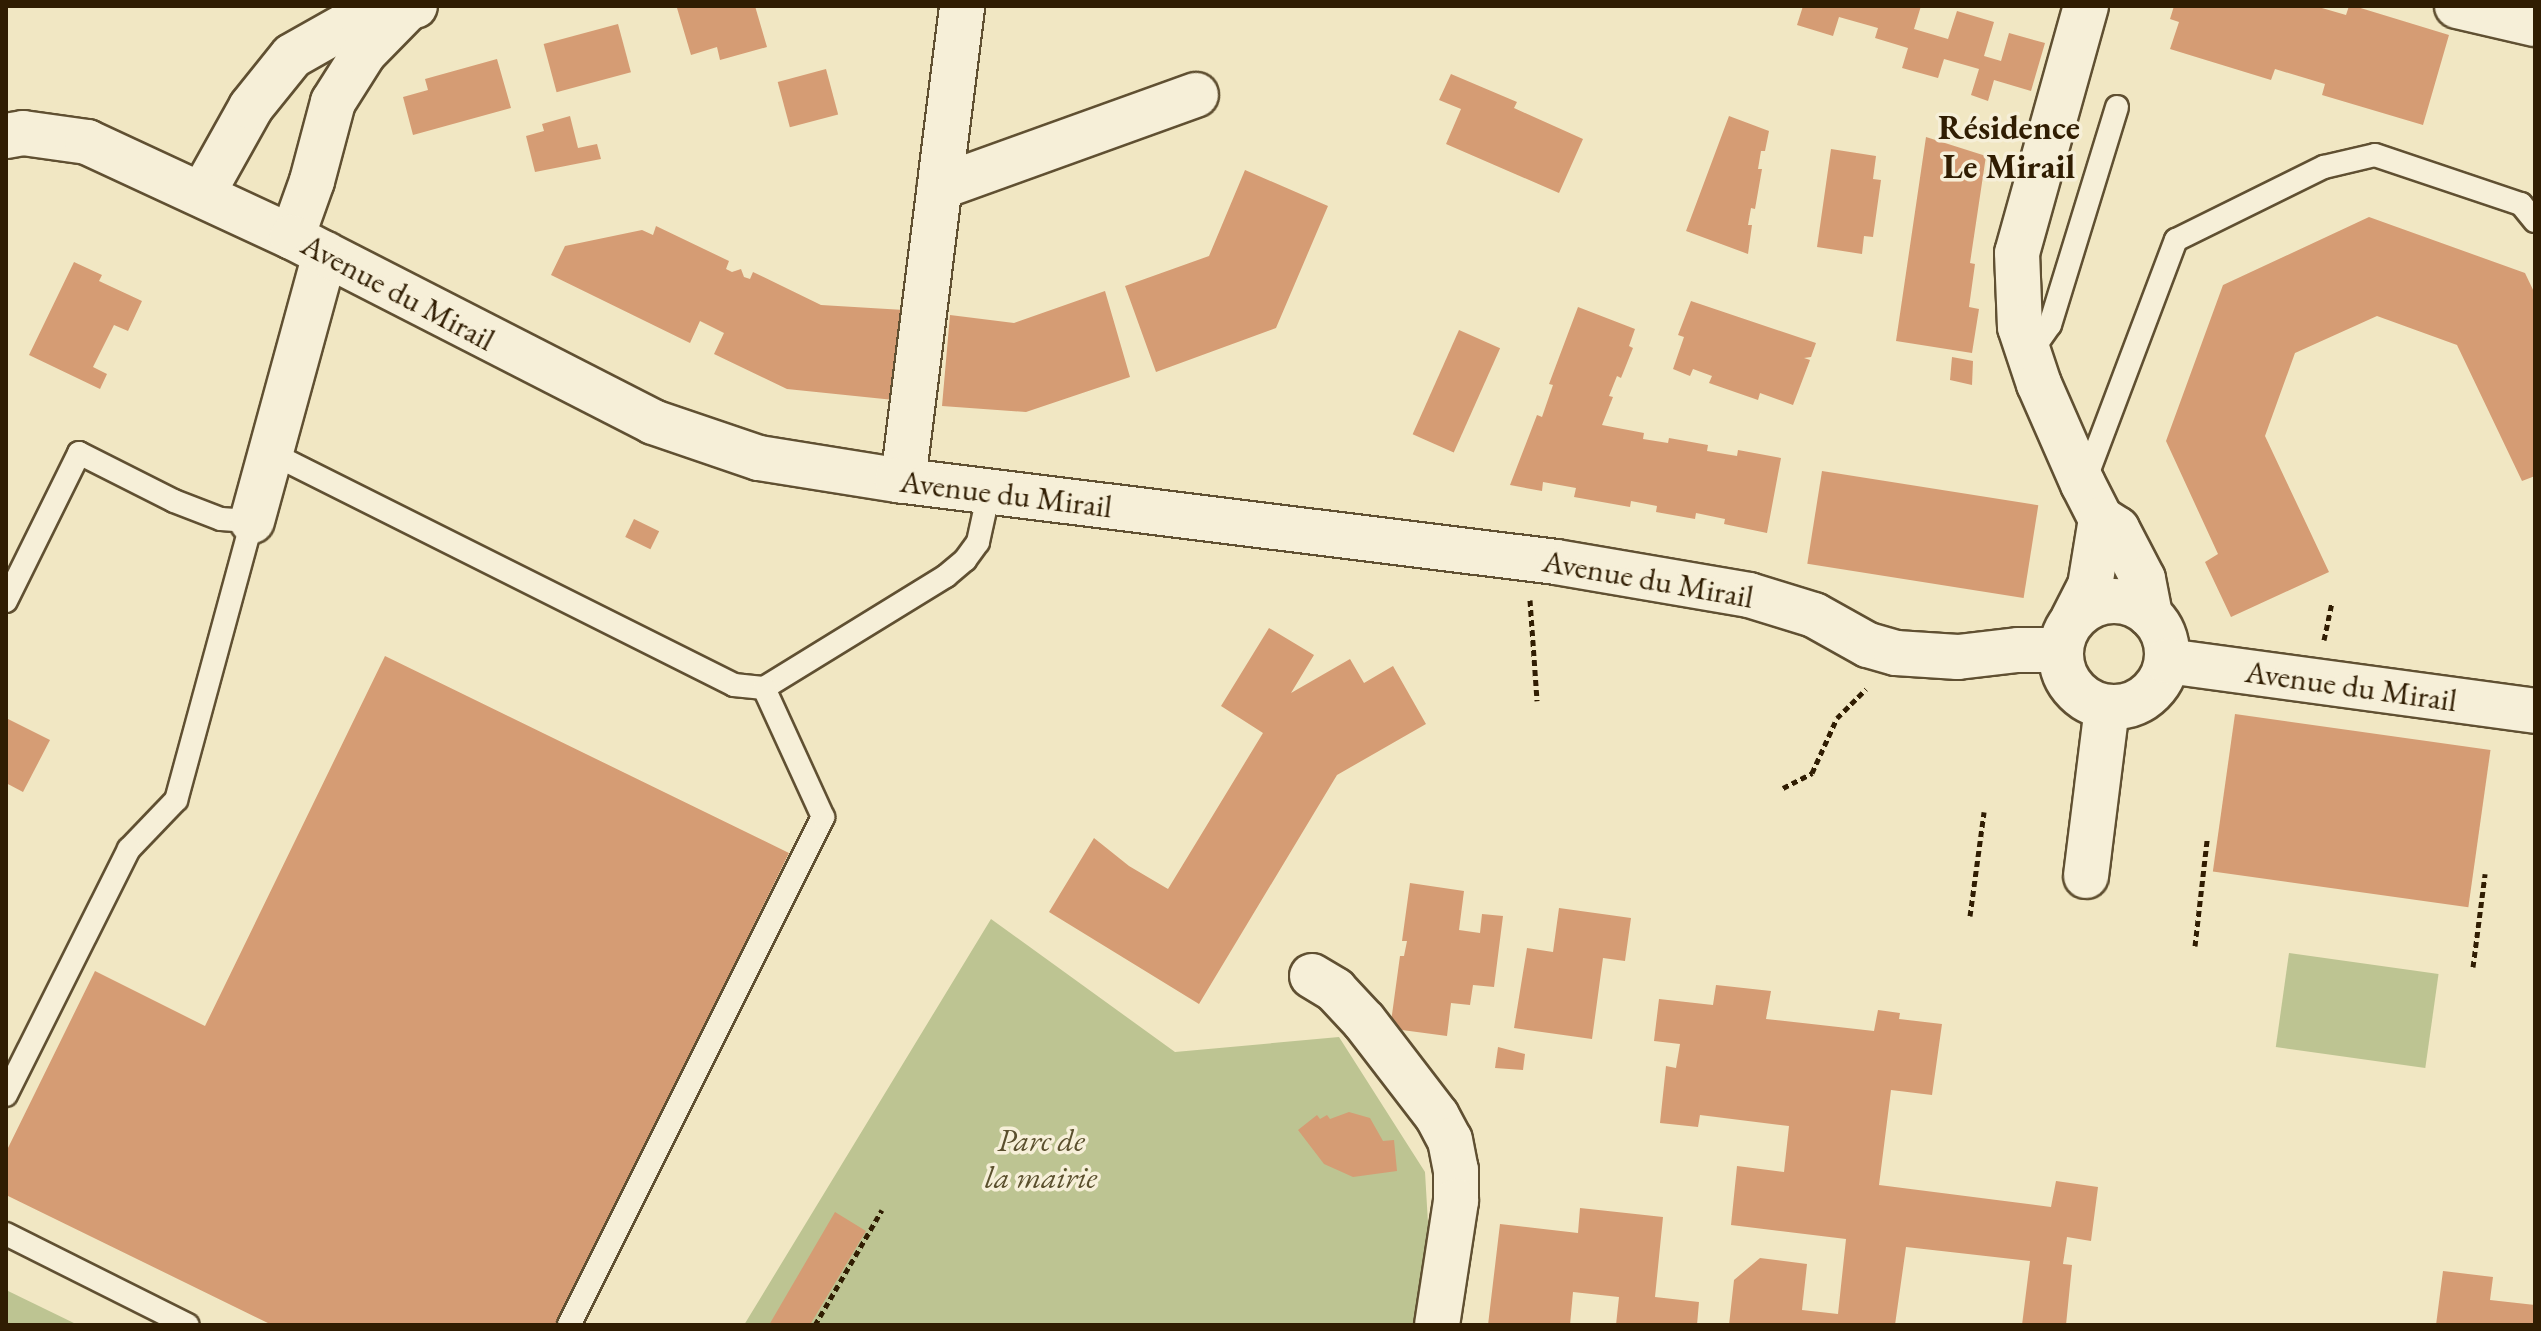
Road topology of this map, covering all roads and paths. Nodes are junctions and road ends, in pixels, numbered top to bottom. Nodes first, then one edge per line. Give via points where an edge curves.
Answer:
1 (962, 6) edge
2 (2457, 6) edge
3 (410, 8) edge
4 (2075, 8) edge
5 (2535, 24) edge
6 (1196, 95) dead end
7 (2117, 107) dead end
8 (6, 136) edge
9 (940, 187) junction
10 (203, 193) junction
11 (2535, 221) edge
12 (308, 245) junction
13 (2028, 356) junction
14 (269, 452) junction
15 (903, 481) junction
16 (989, 492) junction
17 (2092, 501) junction
18 (252, 521) junction
19 (6, 601) edge
20 (2332, 602) dead end
21 (1529, 613) dead end
22 (2150, 615) junction
23 (2067, 634) junction
24 (2324, 641) dead end
25 (2167, 661) junction
26 (764, 688) junction
27 (1868, 688) dead end
28 (1537, 701) dead end
29 (2107, 707) junction
30 (2535, 711) edge
31 (1783, 788) dead end
32 (1984, 812) dead end
33 (2207, 840) dead end
34 (2485, 874) dead end
35 (2086, 876) dead end
36 (1970, 916) dead end
37 (2195, 946) dead end
38 (2473, 967) dead end
39 (1312, 976) dead end
40 (6, 1095) edge
41 (882, 1210) dead end
42 (6, 1234) edge
43 (188, 1325) edge
44 (569, 1325) edge
45 (815, 1325) edge
46 (1437, 1325) edge

1 - 9 street
2 - 5 street
3 - 10 street via 361,17 292,56 251,107
3 - 12 street via 364,53 333,102 308,194
4 - 13 street via 2017,253 2020,327
6 - 9 street
7 - 13 lane via 2050,325
8 - 10 street, Avenue du Mirail via 23,133 87,142
9 - 15 street
10 - 12 street, Avenue du Mirail
11 - 17 lane via 2521,204 2375,155 2324,167 2176,240
12 - 14 street
12 - 15 street, Avenue du Mirail via 653,422 759,458
13 - 17 street
14 - 18 street
14 - 26 lane via 734,685
15 - 16 street, Avenue du Mirail
16 - 23 street, Avenue du Mirail via 1556,562 1749,595 1814,615 1868,645 1896,653 1958,657 2018,650
16 - 26 lane via 978,542 965,560
17 - 22 street via 2130,553 2143,579
17 - 23 street via 2090,586
18 - 19 lane via 221,519 174,501 79,453
18 - 40 lane via 176,800 129,849
20 - 24 path
21 - 28 path
22 - 23 street via 2136,605 2102,601
22 - 25 street via 2161,628
23 - 29 street via 2063,668 2070,685 2083,698
25 - 29 street via 2151,693 2135,703
25 - 30 street, Avenue du Mirail
26 - 44 lane via 823,817
27 - 31 path via 1837,718 1812,773
29 - 35 street
32 - 36 path
33 - 37 path
34 - 38 path
39 - 46 street via 1335,990 1364,1021 1450,1140 1456,1201
41 - 45 path
42 - 43 lane

